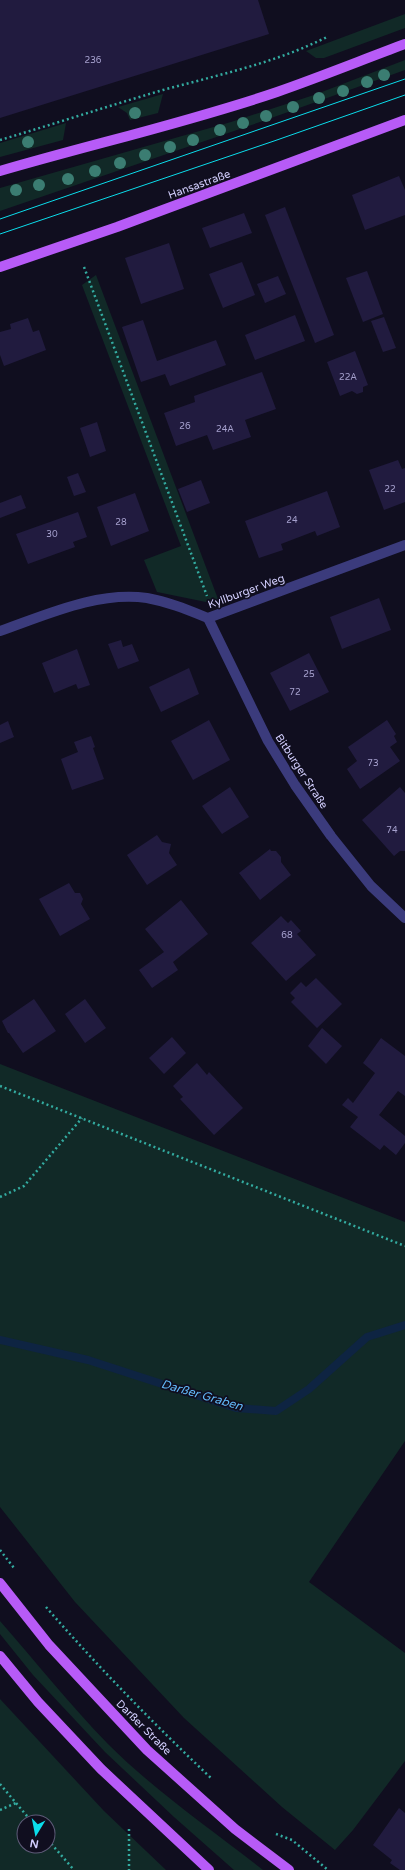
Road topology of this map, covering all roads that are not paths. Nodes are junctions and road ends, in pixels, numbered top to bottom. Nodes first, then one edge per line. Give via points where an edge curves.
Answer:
1 (405, 44) edge
2 (405, 120) edge
3 (0, 171) edge
4 (0, 267) edge
5 (405, 544) edge
6 (211, 617) junction
7 (0, 631) edge
8 (405, 918) edge
9 (0, 1583) edge
10 (0, 1656) edge
11 (209, 1870) edge
12 (289, 1870) edge

1 - 3 main road via 249,100 169,125
2 - 4 main road, Hansastraße via 117,227
5 - 6 street, Kyllburger Weg
6 - 7 street, Kyllburger Weg via 146,598 113,598 84,602
6 - 8 street, Bitburger Straße via 268,741 295,786 371,886
9 - 12 main road, Darßer Straße via 49,1645 148,1750 235,1829
10 - 11 main road via 38,1702 101,1769

